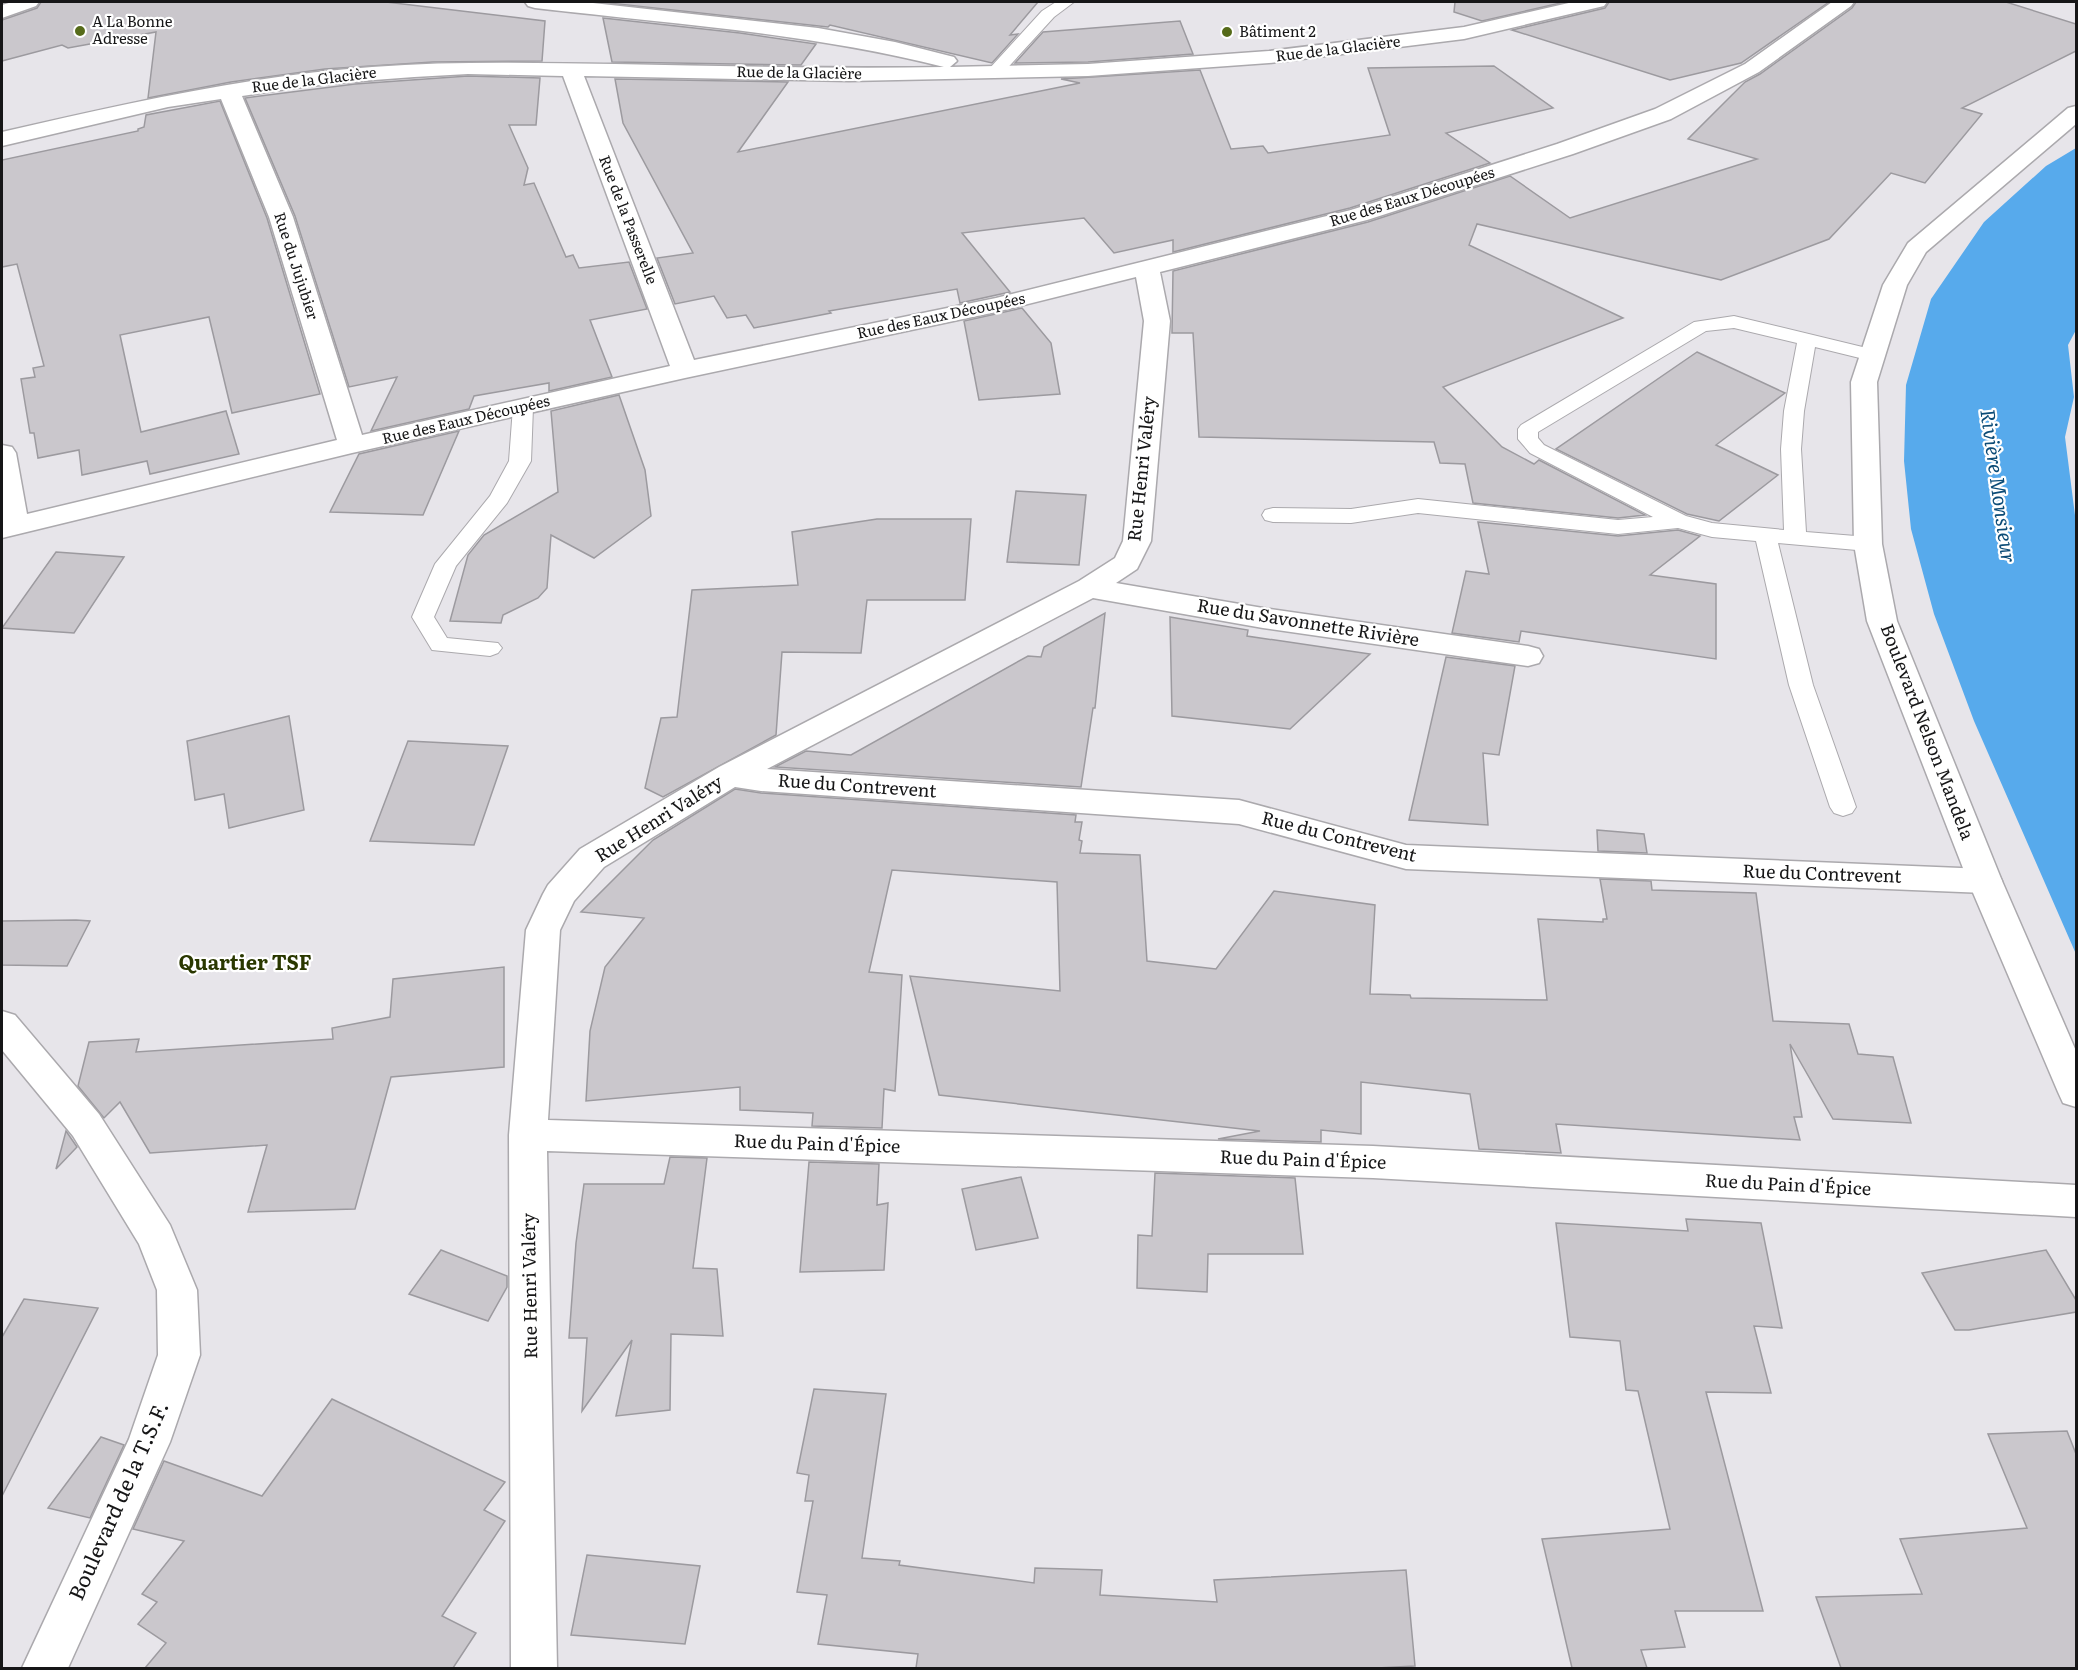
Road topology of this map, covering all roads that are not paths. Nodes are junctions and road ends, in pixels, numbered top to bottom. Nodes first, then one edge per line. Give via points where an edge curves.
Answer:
1 (29, 2) edge
2 (535, 2) edge
3 (1066, 2) edge
4 (1597, 2) edge
5 (1844, 2) edge
6 (2, 12) edge
7 (571, 70) junction
8 (995, 72) junction
9 (229, 91) junction
10 (2076, 113) edge
11 (2, 139) edge
12 (1147, 269) junction
13 (1807, 339) junction
14 (1872, 355) junction
15 (685, 370) junction
16 (523, 407) junction
17 (352, 445) junction
18 (2, 453) edge
19 (1273, 515) dead end
20 (1678, 521) junction
21 (8, 528) edge
22 (1766, 534) junction
23 (1796, 537) junction
24 (1868, 544) junction
25 (1089, 588) junction
26 (490, 648) dead end
27 (1528, 656) dead end
28 (730, 775) junction
29 (1843, 807) dead end
30 (1985, 881) junction
31 (2, 1024) edge
32 (2076, 1092) edge
33 (528, 1135) junction
34 (2076, 1201) edge
35 (45, 1668) edge
36 (534, 1668) edge

1 - 6 street
2 - 8 street via 818,34
3 - 8 lane via 1048,14
4 - 8 street, Rue de la Glacière via 1464,33 1269,57 1088,70
5 - 12 street, Rue des Eaux Découpées via 1752,68 1662,114 1359,215
7 - 8 street, Rue de la Glacière via 849,75
7 - 9 street, Rue de la Glacière via 468,68 385,72
7 - 15 street, Rue de la Passerelle
9 - 11 street, Rue de la Glacière
9 - 17 street, Rue du Jujubier via 281,217
10 - 14 street, Boulevard Nelson Mandela via 1917,248 1895,285
12 - 15 street, Rue des Eaux Découpées
12 - 25 street, Rue Henri Valéry via 1157,321 1137,541 1127,563
13 - 14 lane
13 - 20 lane via 1734,322 1701,326 1528,429 1528,439 1537,448
13 - 23 lane via 1791,450
14 - 24 street, Boulevard Nelson Mandela via 1864,382
15 - 16 street, Rue des Eaux Découpées
16 - 17 street, Rue des Eaux Découpées
16 - 26 lane via 520,461 499,498 446,564 423,617 441,645
17 - 21 street, Rue des Eaux Découpées
18 - 21 street
19 - 20 lane via 1351,516 1418,506 1618,527
20 - 22 lane via 1712,530
22 - 23 lane
22 - 29 lane via 1801,685
23 - 24 lane
24 - 30 street, Boulevard Nelson Mandela via 1882,621
25 - 27 street, Rue du Savonnette Rivière via 1263,618
25 - 28 street, Rue Henri Valéry
28 - 30 street, Rue du Contrevent via 1239,812 1407,857
28 - 33 street, Rue Henri Valéry via 592,858 560,894 543,930
30 - 32 street, Boulevard Nelson Mandela
31 - 35 street, Boulevard de la T.S.F. via 86,1125 156,1237 177,1290 179,1355 149,1442
33 - 34 street, Rue du Pain d'Épice via 1373,1162
33 - 36 street, Rue Henri Valéry

